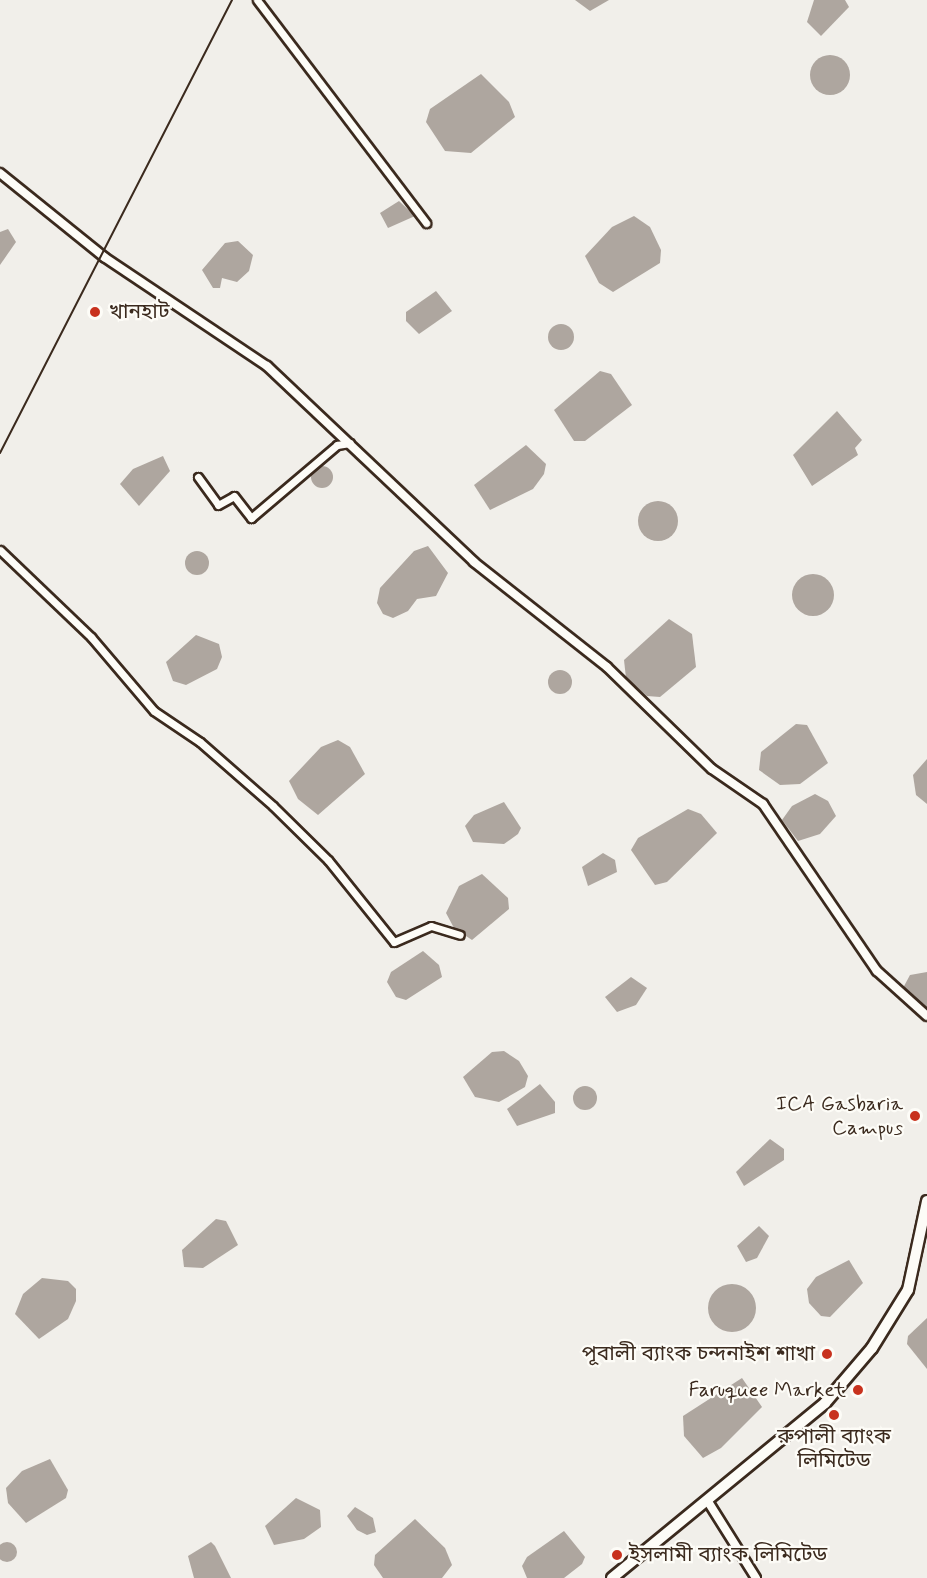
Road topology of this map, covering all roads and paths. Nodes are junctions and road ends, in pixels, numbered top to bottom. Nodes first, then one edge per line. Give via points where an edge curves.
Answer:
1 (257, 0) edge
2 (0, 172) edge
3 (426, 223) dead end
4 (350, 443) junction
5 (198, 477) dead end
6 (0, 550) edge
7 (459, 935) dead end
8 (927, 1016) edge
9 (927, 1201) edge
10 (707, 1500) junction
11 (612, 1578) edge
12 (756, 1578) edge

1 - 3 street
2 - 4 street via 104,257 267,366
4 - 5 street via 337,445 251,518 234,496 218,505
4 - 8 street via 474,562 607,667 712,769 763,804 877,971
6 - 7 street via 91,637 159,716 200,742 328,860 394,942 431,926
9 - 10 highway via 908,1290 872,1348 825,1403
10 - 11 highway
10 - 12 street

